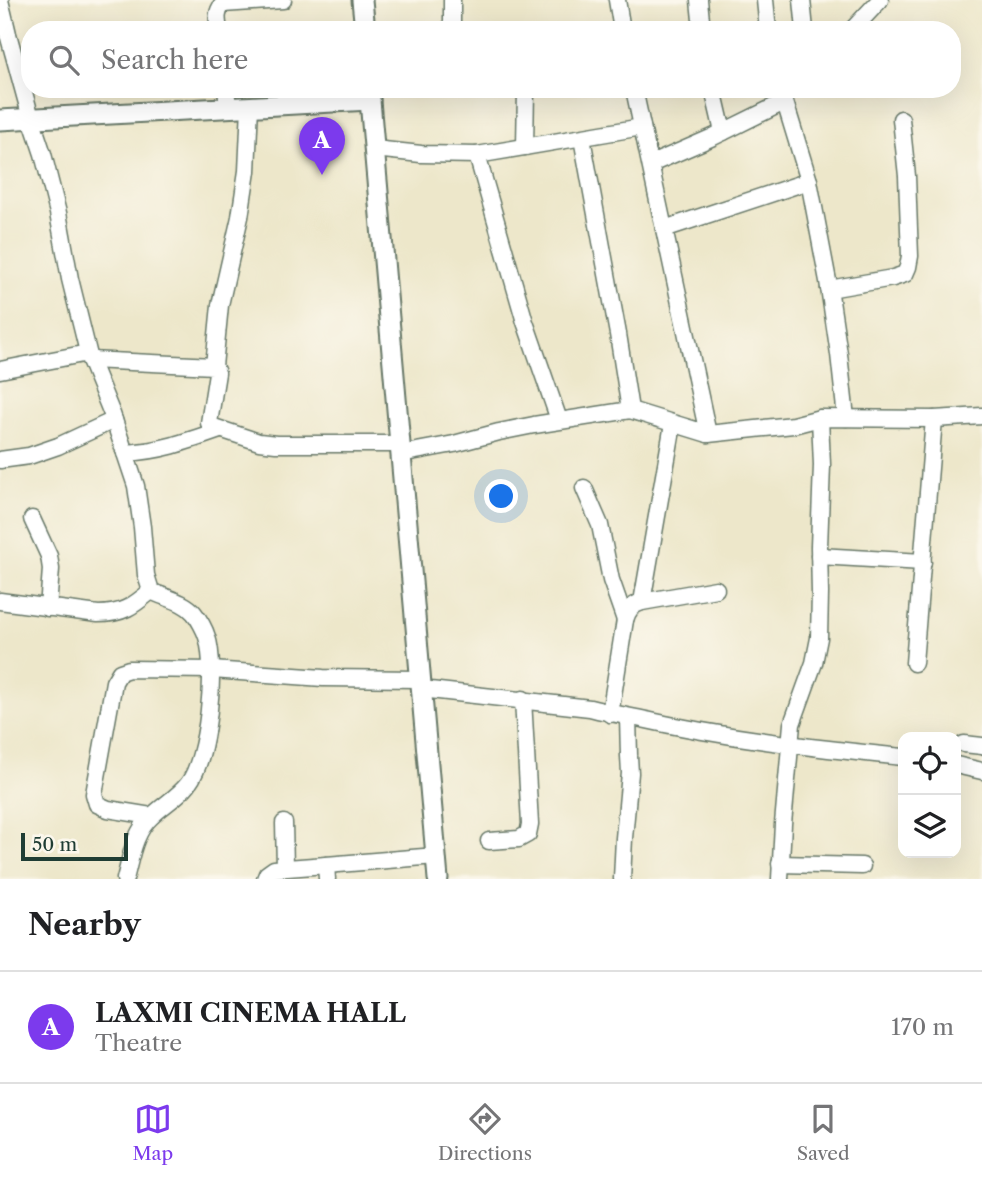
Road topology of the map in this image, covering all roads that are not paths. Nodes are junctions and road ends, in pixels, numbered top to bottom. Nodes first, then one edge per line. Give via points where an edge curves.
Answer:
1 (0, 0) edge
2 (283, 0) edge
3 (362, 0) edge
4 (452, 0) edge
5 (617, 0) edge
6 (699, 0) edge
7 (765, 0) edge
8 (802, 0) edge
9 (877, 2) edge
10 (218, 21) edge
11 (364, 21) edge
12 (452, 21) edge
13 (620, 21) edge
14 (701, 21) edge
15 (767, 21) edge
16 (804, 21) edge
17 (860, 21) edge
18 (21, 81) edge
19 (26, 98) edge
20 (227, 98) edge
21 (330, 98) edge
22 (370, 98) edge
23 (526, 98) edge
24 (636, 98) edge
25 (715, 98) edge
26 (779, 98) edge
27 (783, 98) edge
28 (250, 106) junction
29 (31, 118) junction
30 (901, 119) dead end
31 (0, 120) edge
32 (642, 127) junction
33 (723, 132) junction
34 (582, 138) junction
35 (525, 147) junction
36 (374, 149) junction
37 (477, 155) junction
38 (651, 164) junction
39 (809, 181) junction
40 (664, 229) junction
41 (829, 289) junction
42 (89, 357) junction
43 (214, 366) junction
44 (0, 370) edge
45 (630, 410) junction
46 (982, 416) edge
47 (820, 418) junction
48 (846, 418) junction
49 (934, 419) junction
50 (114, 420) junction
51 (559, 421) junction
52 (673, 424) junction
53 (220, 430) junction
54 (708, 434) junction
55 (400, 449) junction
56 (125, 453) junction
57 (0, 460) edge
58 (584, 488) dead end
59 (32, 519) dead end
60 (819, 556) junction
61 (923, 562) junction
62 (716, 589) dead end
63 (151, 591) junction
64 (0, 601) edge
65 (642, 602) junction
66 (48, 608) junction
67 (625, 620) junction
68 (914, 663) dead end
69 (212, 670) junction
70 (421, 684) junction
71 (523, 699) junction
72 (611, 714) junction
73 (628, 717) junction
74 (790, 744) junction
75 (964, 744) dead end
76 (982, 746) edge
77 (898, 757) edge
78 (961, 766) edge
79 (982, 771) edge
80 (152, 816) junction
81 (284, 823) dead end
82 (489, 841) dead end
83 (436, 856) junction
84 (862, 866) dead end
85 (285, 867) junction
86 (326, 872) edge
87 (780, 872) edge
88 (125, 879) edge
89 (265, 879) edge
90 (438, 879) edge
91 (622, 879) edge

1 - 18 street
2 - 10 street via 223,4
3 - 11 street
4 - 12 street
5 - 13 street
6 - 14 street
7 - 15 street
8 - 16 street
9 - 17 street
19 - 29 street
20 - 28 street
20 - 29 street
21 - 28 street
22 - 36 street
23 - 35 street
24 - 32 street
25 - 33 street
26 - 33 street
27 - 39 street
28 - 43 street via 247,171 220,305
29 - 31 street
29 - 42 street via 58,213
30 - 41 street via 908,267 905,274 893,278
32 - 34 street
32 - 38 street
33 - 38 street
34 - 35 street
34 - 45 street
35 - 37 street
36 - 37 street
36 - 55 street
37 - 51 street
38 - 40 street
39 - 40 street
39 - 41 street
40 - 54 street
41 - 48 street
42 - 43 street
42 - 44 street
42 - 50 street
43 - 53 street via 217,373 209,423
45 - 51 street
45 - 52 street
46 - 49 street
47 - 48 street
47 - 54 street
47 - 60 street
48 - 49 street
49 - 61 street
50 - 56 street
50 - 57 street via 58,446
51 - 55 street via 454,444
52 - 54 street
52 - 65 street
53 - 55 street via 276,444
53 - 56 street via 178,445
55 - 70 street
56 - 63 street via 136,486
58 - 67 street via 600,525
59 - 66 street via 49,556
60 - 61 street
60 - 74 street via 819,638
61 - 68 street
62 - 65 street
63 - 66 street via 125,610 111,614
63 - 69 street via 194,612 207,637
64 - 66 street
65 - 67 street via 627,612
67 - 72 street
69 - 70 street
69 - 80 street via 197,768 189,783
69 - 80 street via 129,669 120,672 114,682 94,794 97,804 108,809
70 - 71 street
70 - 83 street
71 - 72 street
71 - 82 street via 528,834
72 - 73 street
73 - 74 street
73 - 91 street via 631,773
74 - 77 street
74 - 87 street
75 - 76 street
78 - 79 street
80 - 88 street via 134,842
81 - 85 street
83 - 86 street
83 - 90 street
84 - 87 street
85 - 86 street
85 - 89 street via 274,869

